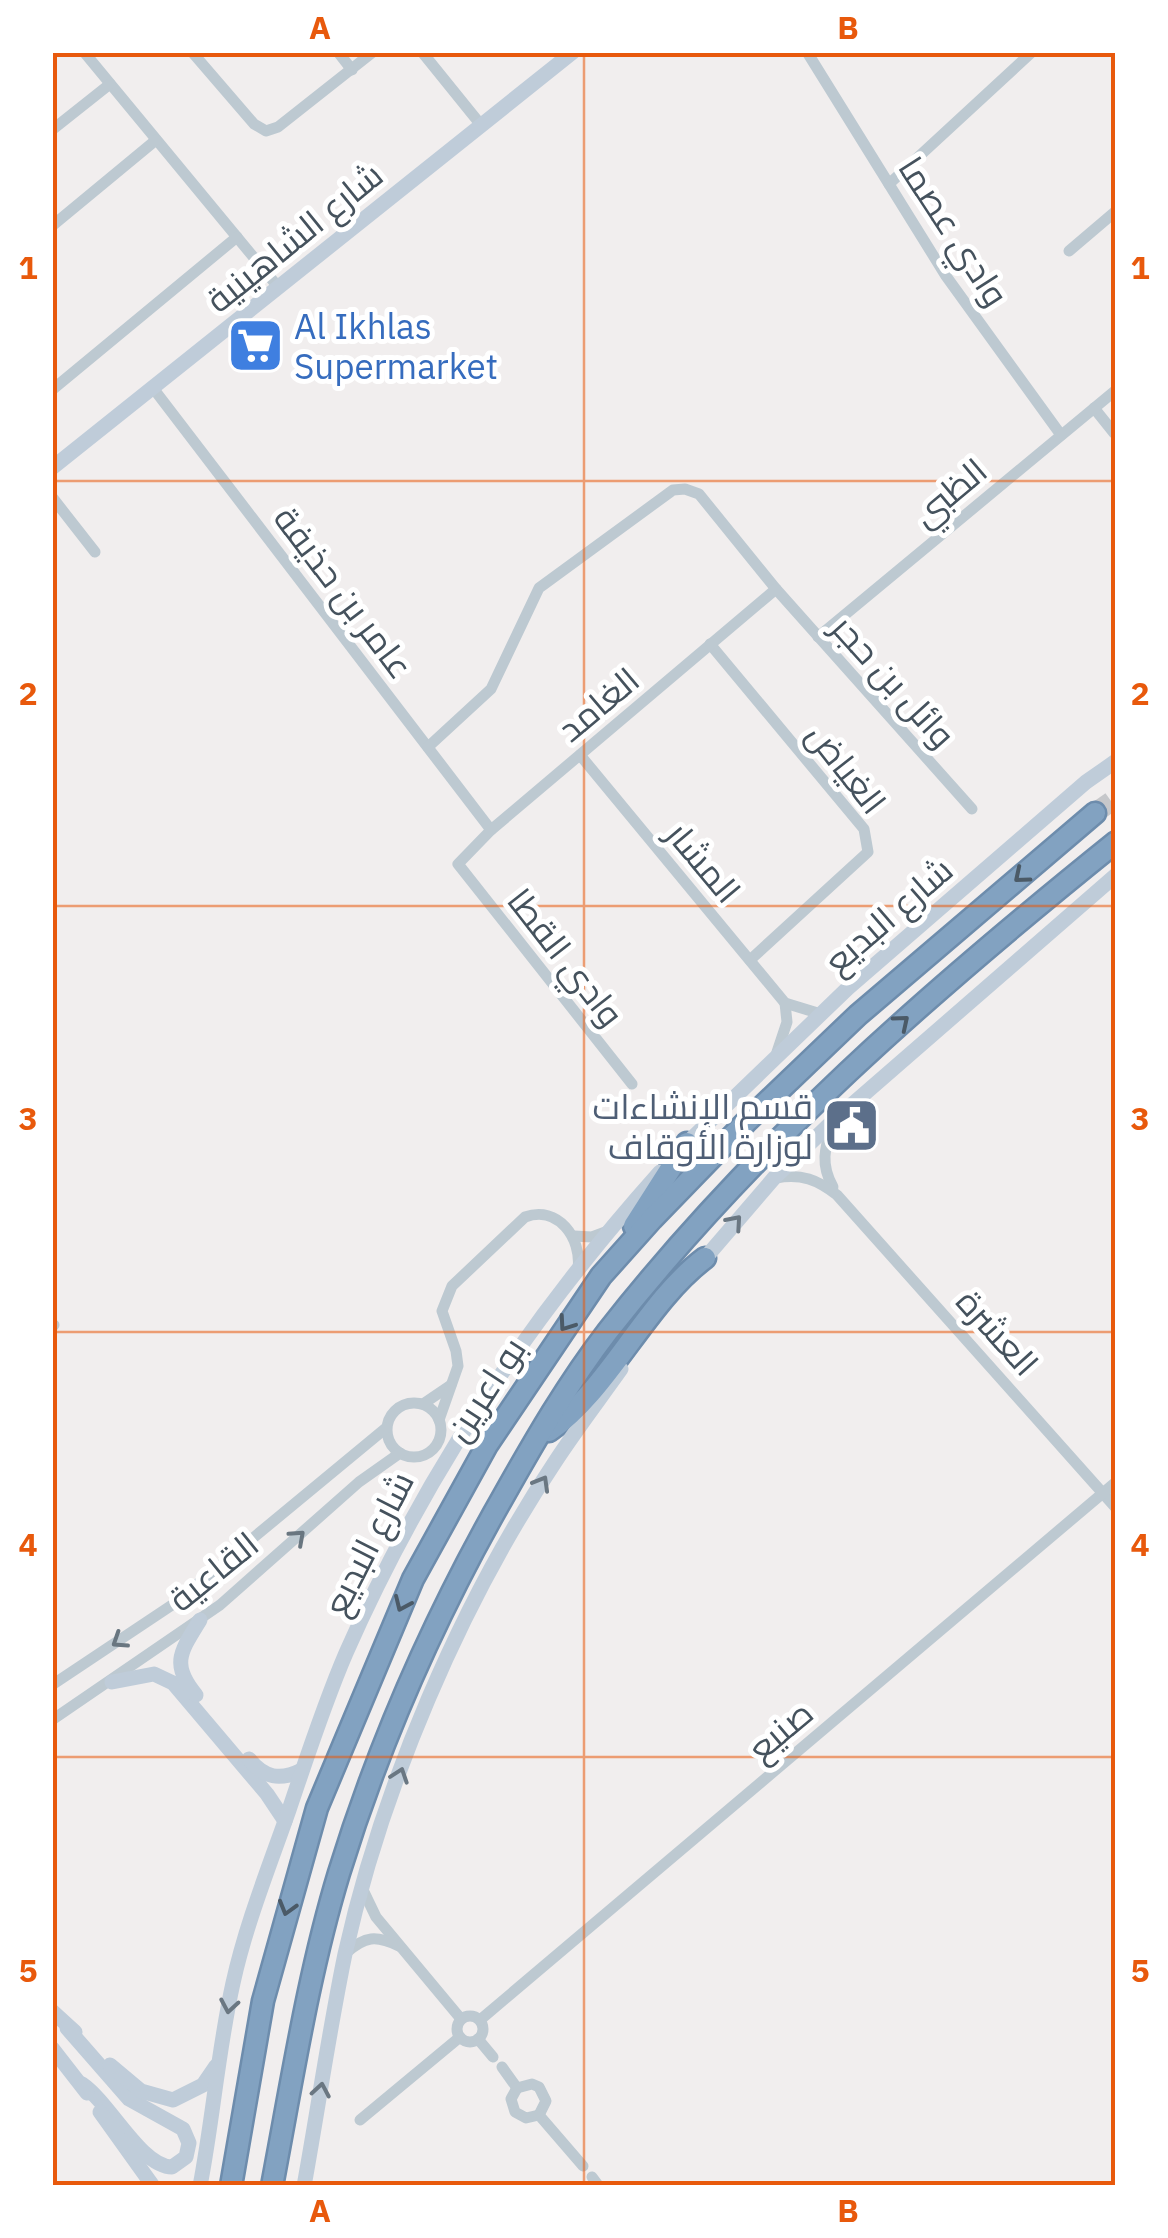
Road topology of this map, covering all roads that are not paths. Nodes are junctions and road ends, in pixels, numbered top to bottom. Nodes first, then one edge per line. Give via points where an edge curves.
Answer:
1 (84, 52) edge
2 (192, 52) edge
3 (338, 52) edge
4 (373, 52) edge
5 (422, 52) edge
6 (573, 52) edge
7 (807, 52) edge
8 (1032, 52) edge
9 (352, 70) junction
10 (110, 84) junction
11 (481, 126) junction
12 (52, 130) edge
13 (156, 140) junction
14 (889, 184) junction
15 (1116, 210) edge
16 (52, 226) edge
17 (237, 237) junction
18 (1069, 251) dead end
19 (279, 288) junction
20 (153, 388) junction
21 (52, 390) edge
22 (1116, 390) edge
23 (1094, 408) junction
24 (1114, 433) edge
25 (1061, 435) junction
26 (52, 468) edge
27 (52, 497) edge
28 (95, 552) dead end
29 (776, 588) junction
30 (818, 637) junction
31 (710, 644) junction
32 (428, 747) junction
33 (580, 755) junction
34 (1116, 761) edge
35 (972, 810) dead end
36 (1095, 813) tunnel mouth
37 (491, 830) junction
38 (1116, 842) edge
39 (458, 864) joint
40 (1116, 875) edge
41 (750, 960) junction
42 (785, 1004) junction
43 (821, 1014) junction
44 (774, 1057) junction
45 (632, 1084) dead end
46 (832, 1122) junction
47 (686, 1143) junction
48 (774, 1178) junction
49 (838, 1195) junction
50 (608, 1230) junction
51 (574, 1236) junction
52 (705, 1258) junction
53 (578, 1269) junction
54 (602, 1276) junction
55 (451, 1385) junction
56 (423, 1404) junction
57 (439, 1420) junction
58 (386, 1428) junction
59 (535, 1441) junction
60 (400, 1453) junction
61 (1116, 1482) edge
62 (1104, 1492) junction
63 (1116, 1508) edge
64 (200, 1620) junction
65 (112, 1682) junction
66 (52, 1685) edge
67 (52, 1720) edge
68 (302, 1770) junction
69 (285, 1821) junction
70 (364, 1890) junction
71 (403, 1948) junction
72 (346, 1953) junction
73 (52, 2010) edge
74 (461, 2019) junction
75 (480, 2020) junction
76 (68, 2028) junction
77 (460, 2037) junction
78 (478, 2039) junction
79 (52, 2048) edge
80 (220, 2058) junction
81 (82, 2084) junction
82 (517, 2088) junction
83 (539, 2115) junction
84 (360, 2120) dead end
85 (583, 2166) dead end
86 (154, 2186) edge
87 (200, 2186) edge
88 (231, 2186) edge
89 (272, 2186) edge
90 (304, 2186) edge

1 - 10 street
2 - 9 street via 266,131
3 - 9 street
4 - 9 street
5 - 11 street
6 - 11 main road, شارع الشاهينية
7 - 14 street, وادي عصما
8 - 14 street
10 - 12 street
10 - 13 street
11 - 19 main road, شارع الشاهينية
13 - 16 street
13 - 17 street
14 - 25 street, وادي عصما
15 - 18 street
17 - 19 street
17 - 21 street, شارع الشاهينية
19 - 20 main road, شارع الشاهينية
20 - 26 main road, شارع الشاهينية
20 - 32 street, عامر بن حذيفة
22 - 23 street, الظبي
23 - 24 street
23 - 25 street, الظبي
25 - 30 street, الظبي
27 - 28 street
29 - 30 street, وائل بن حجر
29 - 31 street, الغامد
29 - 32 street, وائل بن حجر via 700,494 673,490 538,588 490,689
30 - 35 street, وائل بن حجر
31 - 33 street, الغامد
31 - 41 street, الغياض via 864,829 869,844 868,852
32 - 37 street, عامر بن حذيفة
33 - 37 street, الغامد
33 - 41 street, المشار
34 - 43 main road, شارع البديع
36 -> 54 highway, بو اعرين via 808,1061
37 - 39 street, الغامد
59 -> 38 highway, بو اعرين via 607,1333 783,1132
39 - 45 street, وادي القطا
40 - 46 main road
41 - 42 street, المشار
42 - 43 street
42 - 44 street via 787,1022
43 - 44 main road, شارع البديع
44 - 47 main road, شارع البديع
46 - 48 main road
46 - 49 street, العشرة via 823,1153
47 - 50 main road, شارع البديع
47 - 54 highway
48 - 49 street, العشرة via 802,1176
52 -> 48 main road
49 - 62 street, العشرة
50 - 51 street
50 - 53 main road, شارع البديع
51 - 53 street
51 - 55 street via 551,1216 525,1217 452,1286 442,1311 458,1366
52 - 59 highway via 575,1408
70 -> 52 main road via 448,1653 554,1463
53 - 68 main road, شارع البديع via 500,1374 391,1558
54 -> 88 highway, بو اعرين via 461,1488 338,1754 275,1949
55 - 56 street
55 - 57 street
56 - 57 street
56 - 58 street via 399,1407
57 - 60 street via 432,1451
58 - 60 street
58 -> 66 street, القاعية via 172,1604
59 - 89 highway, بو اعرين via 442,1608 378,1758 314,1963
64 -> 60 street, القاعية
61 - 62 street, صنيع
62 - 63 street, العشرة
62 - 75 street, صنيع
64 - 65 street, القاعية
64 - 68 main road via 180,1655 190,1689 262,1773 279,1777
65 - 67 street, القاعية
65 - 69 main road via 154,1674 173,1683
68 - 69 main road, شارع البديع
69 -> 80 main road, شارع البديع via 248,1924
70 - 71 street via 372,1912
70 - 72 main road
71 - 72 street via 373,1937
71 - 74 street
90 -> 72 main road
73 - 76 main road
74 - 75 street
74 - 77 street
75 - 78 street
76 - 80 main road via 153,2097 174,2100 193,2093
76 - 81 main road via 136,2104 183,2129 186,2157 174,2166 156,2164
77 - 78 street
77 - 84 street
78 - 82 street
79 - 81 main road
80 - 87 main road, شارع البديع
81 - 86 main road
82 - 83 street via 511,2099 515,2112
82 - 83 street via 539,2088 546,2101
83 - 85 street

